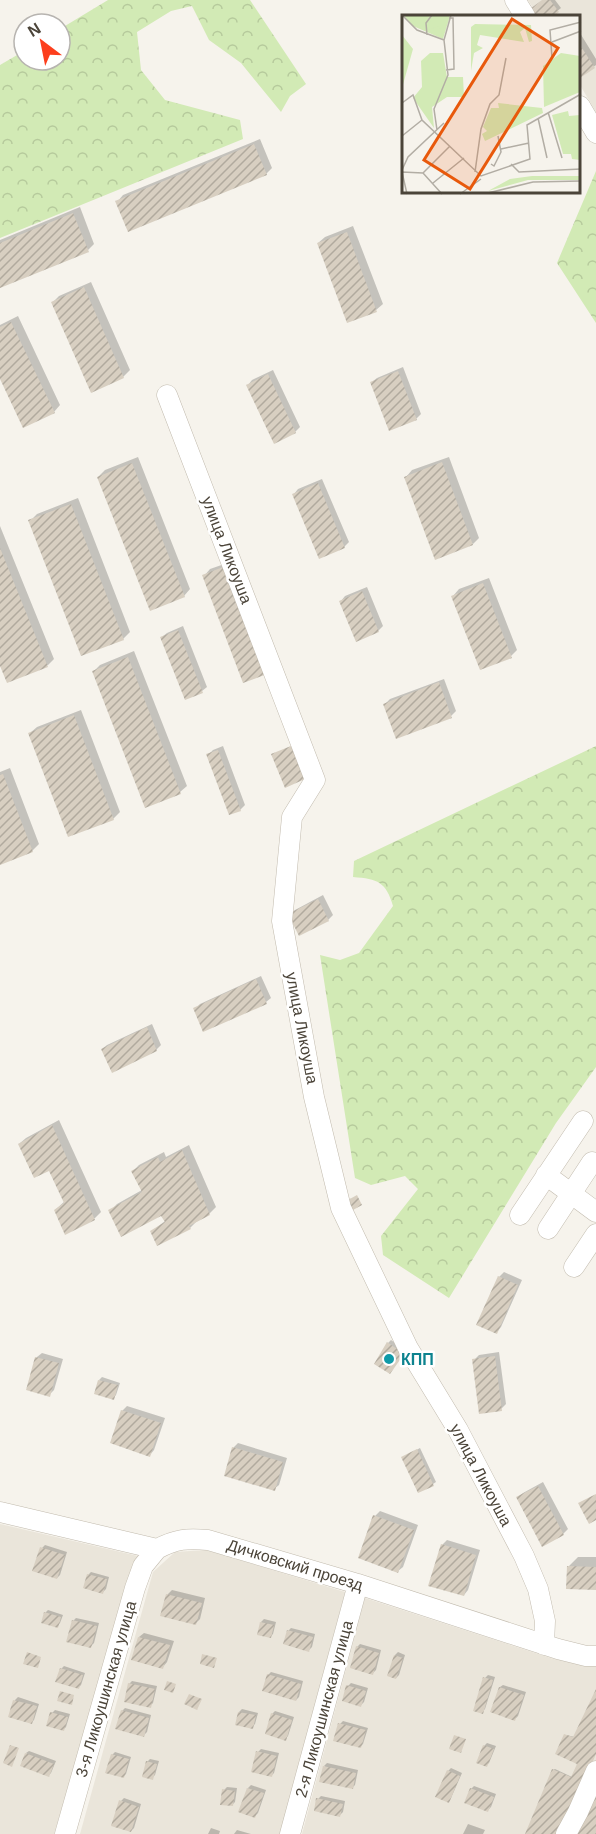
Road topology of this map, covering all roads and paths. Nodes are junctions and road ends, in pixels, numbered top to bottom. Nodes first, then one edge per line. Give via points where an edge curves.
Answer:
1 (515, 0) edge
2 (524, 15) edge
3 (581, 109) edge
4 (596, 133) edge
5 (167, 395) dead end
6 (583, 1121) dead end
7 (592, 1162) dead end
8 (546, 1175) junction
9 (571, 1194) junction
10 (596, 1212) edge
11 (520, 1215) dead end
12 (548, 1229) dead end
13 (596, 1234) edge
14 (574, 1267) dead end
15 (0, 1512) edge
16 (157, 1549) junction
17 (358, 1584) junction
18 (544, 1645) junction
19 (591, 1656) edge
20 (596, 1771) edge
21 (65, 1834) edge
22 (290, 1834) edge
23 (566, 1834) edge

1 - 2 street
3 - 4 street
5 - 18 street, улица Ликоуша via 315,780 291,817 282,921 314,1097 341,1208 408,1348 458,1430 524,1556 543,1610
6 - 8 street
7 - 9 street
8 - 9 street
8 - 11 street
9 - 10 street
9 - 12 street
13 - 14 street
15 - 16 street
16 - 17 street, Дичковский проезд via 191,1538 208,1540
16 - 21 street, 3-я Ликоушинская улица via 143,1566 135,1588
17 - 18 street, Дичковский проезд
17 - 22 street, 2-я Ликоушинская улица
18 - 19 street, Дичковский проезд
20 - 23 street

